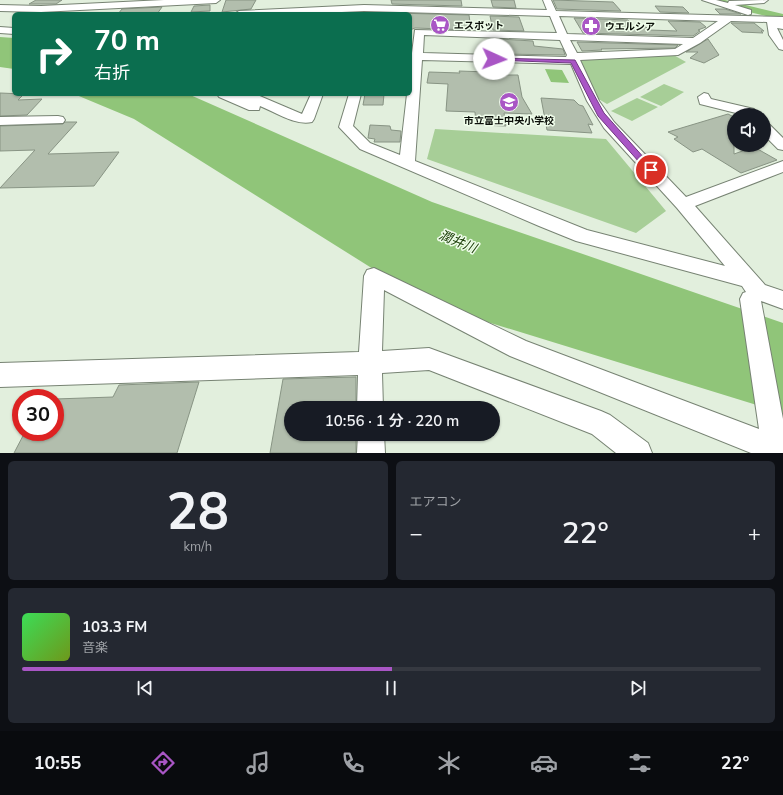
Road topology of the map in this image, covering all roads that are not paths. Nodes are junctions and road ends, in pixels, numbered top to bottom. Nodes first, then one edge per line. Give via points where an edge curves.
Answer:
1 (216, 0) edge
2 (547, 0) edge
3 (706, 0) edge
4 (764, 0) edge
5 (722, 3) edge
6 (416, 5) edge
7 (99, 7) edge
8 (360, 7) edge
9 (0, 8) edge
10 (302, 8) edge
11 (248, 12) edge
12 (554, 14) junction
13 (673, 17) junction
14 (728, 19) junction
15 (783, 20) edge
16 (487, 23) junction
17 (0, 24) edge
18 (12, 25) edge
19 (0, 30) edge
20 (12, 31) edge
21 (565, 37) junction
22 (696, 41) junction
23 (783, 47) edge
24 (413, 56) edge
25 (494, 59) junction
26 (572, 59) junction
27 (412, 89) edge
28 (228, 96) edge
29 (249, 96) edge
30 (316, 96) edge
31 (354, 96) edge
32 (412, 96) edge
33 (704, 97) dead end
34 (733, 108) edge
35 (266, 112) dead end
36 (58, 120) dead end
37 (0, 121) edge
38 (771, 134) edge
39 (783, 146) edge
40 (407, 163) junction
41 (783, 166) edge
42 (683, 204) junction
43 (750, 287) junction
44 (783, 292) edge
45 (783, 300) edge
46 (370, 363) junction
47 (0, 375) edge
48 (370, 401) edge
49 (371, 441) edge
50 (779, 451) edge
51 (371, 453) edge
52 (638, 453) edge

1 - 7 street
2 - 12 street
3 - 5 street
4 - 5 street
5 - 15 street
6 - 8 street
6 - 16 street
7 - 9 street
8 - 10 street
10 - 11 street via 261,9
12 - 13 street
12 - 16 street
12 - 21 street
13 - 14 street
13 - 22 street
14 - 15 street
14 - 22 street
15 - 23 street via 771,24 774,35
16 - 21 street
16 - 24 street via 419,32
16 - 25 street
17 - 18 street
19 - 20 street
21 - 22 street
21 - 26 street
22 - 26 street via 678,52
24 - 25 street
24 - 27 street
25 - 26 street
26 - 42 street via 592,101 609,125
28 - 35 street
29 - 30 street via 296,117 307,119
31 - 40 street via 346,127 365,146
32 - 40 street
33 - 34 street via 705,101
36 - 37 street
38 - 39 street
40 - 43 street via 583,236
41 - 42 street
42 - 43 street
43 - 44 street
43 - 45 street
43 - 50 street
46 - 47 street
46 - 48 street
46 - 50 street via 374,276 518,349
46 - 52 street via 429,359 601,424
49 - 51 street

